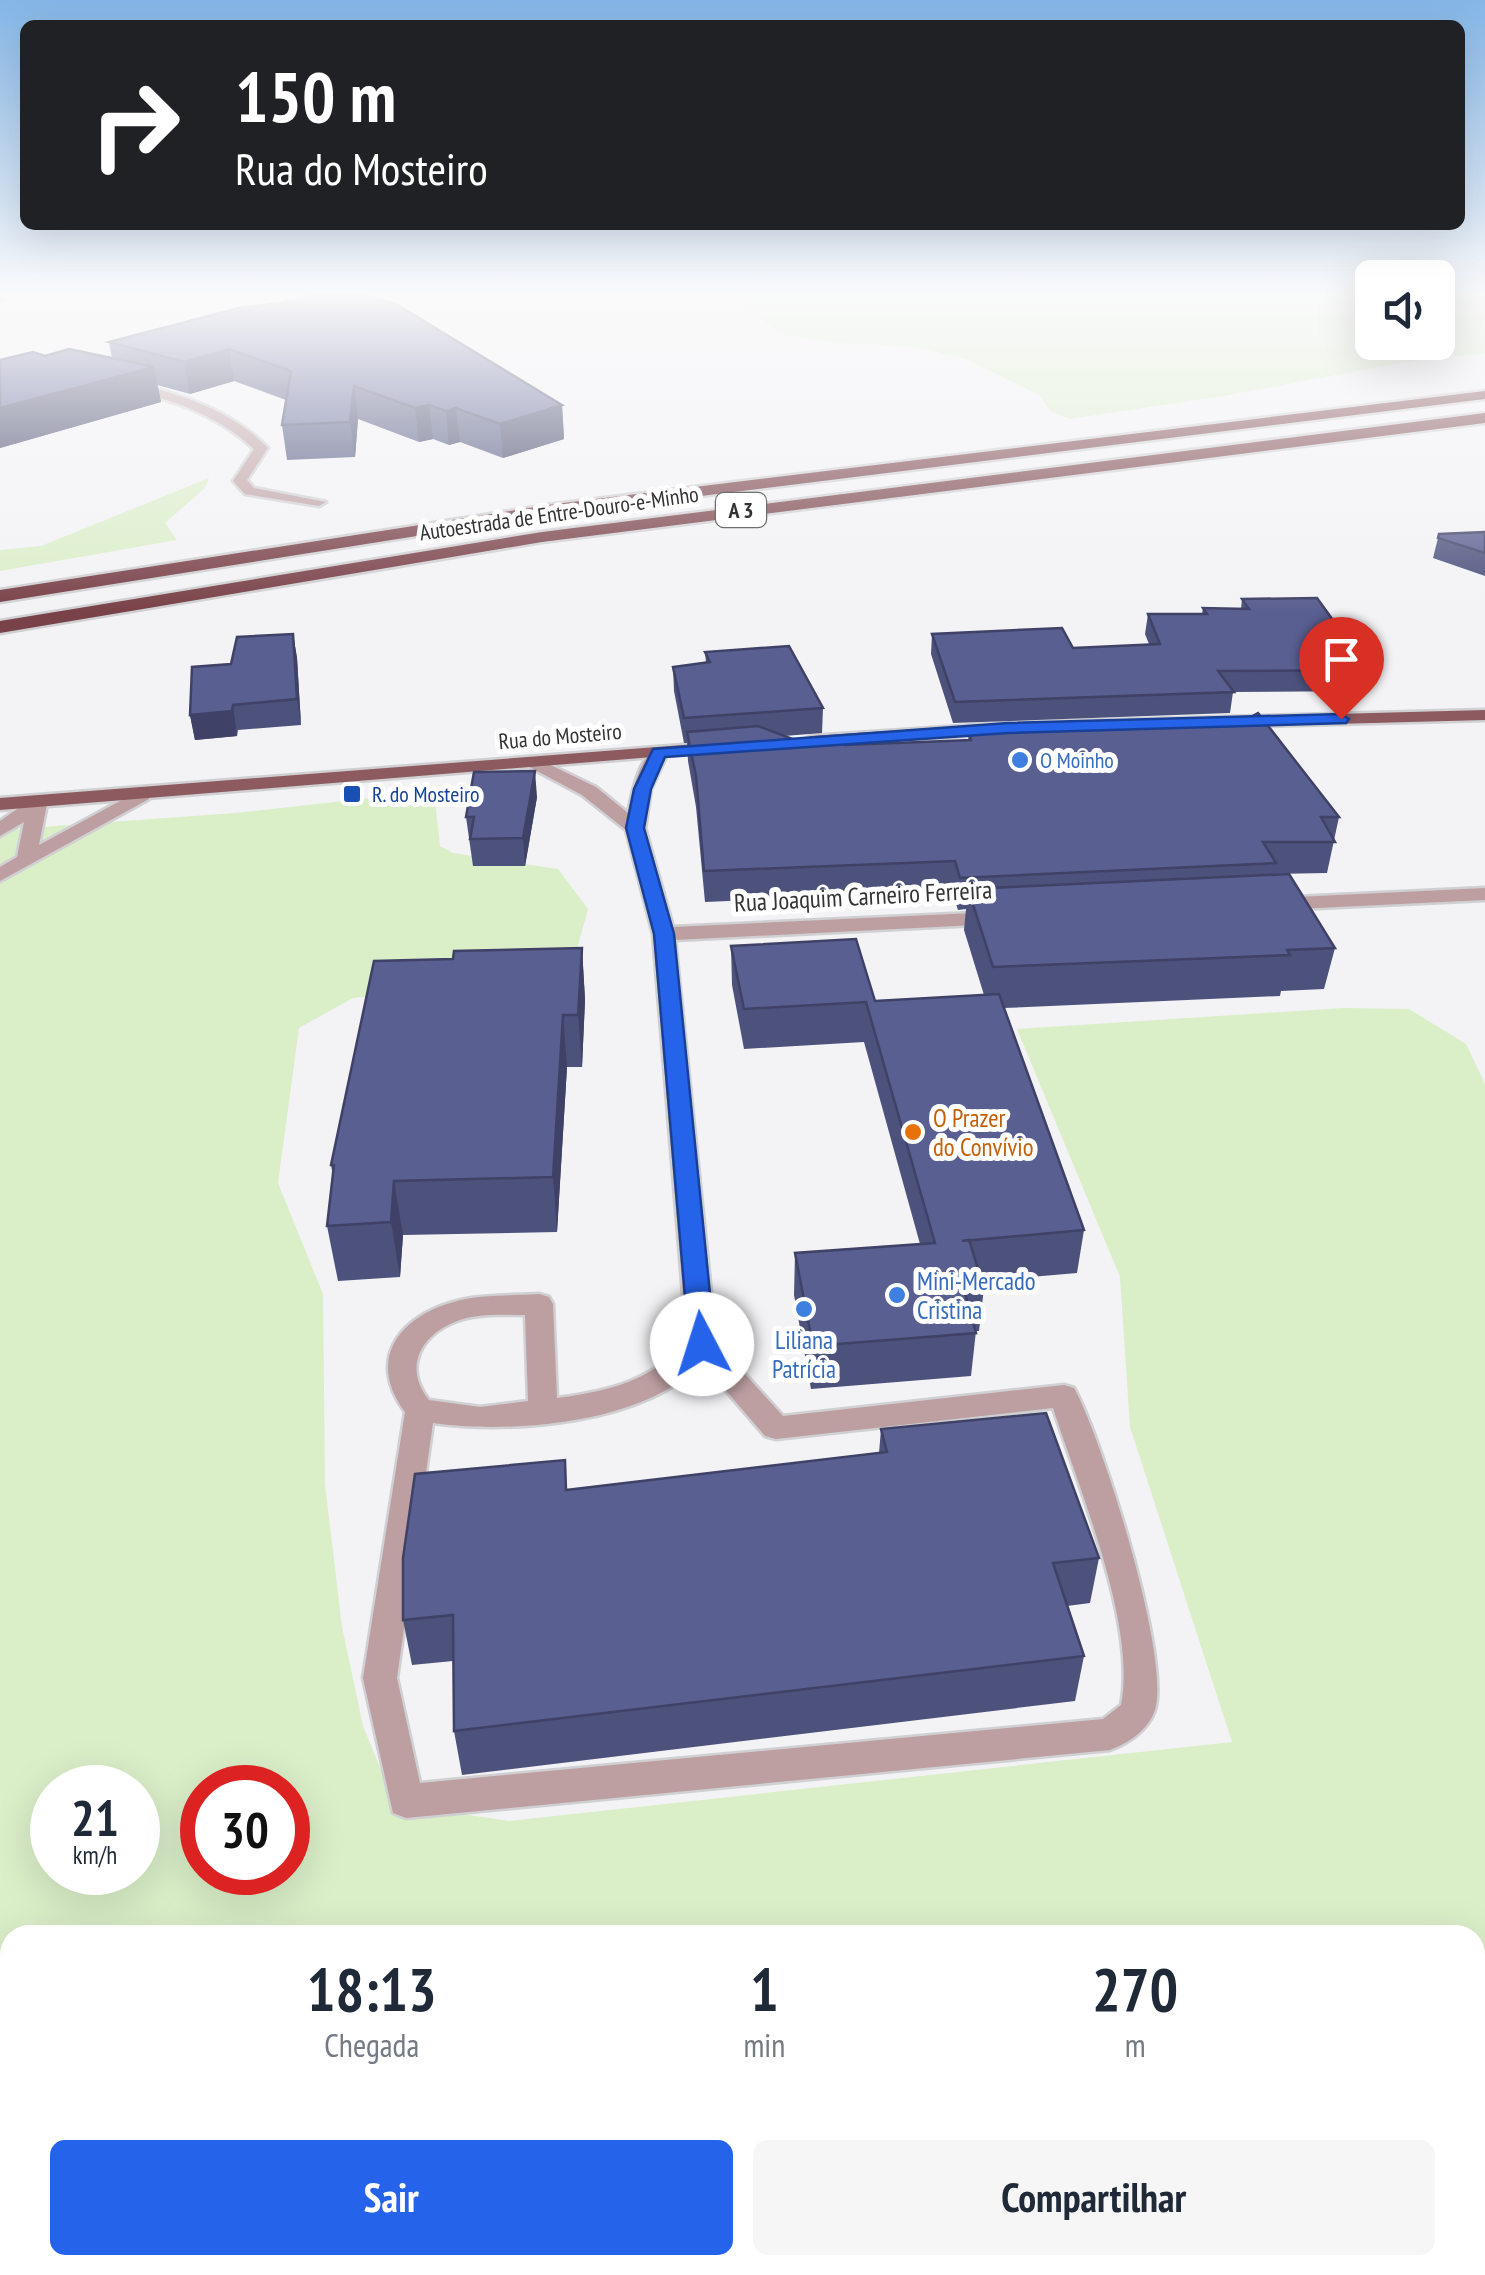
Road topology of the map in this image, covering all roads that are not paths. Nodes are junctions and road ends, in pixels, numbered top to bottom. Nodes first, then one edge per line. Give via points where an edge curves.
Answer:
1 (174, 399) edge
2 (1442, 399) edge
3 (1485, 418) edge
4 (319, 502) dead end
5 (0, 596) edge
6 (0, 628) edge
7 (1485, 715) edge
8 (1269, 722) junction
9 (750, 744) edge
10 (1161, 744) edge
11 (792, 751) joint
12 (659, 752) junction
13 (910, 755) edge
14 (531, 763) junction
15 (142, 796) junction
16 (0, 804) edge
17 (37, 804) junction
18 (635, 828) junction
19 (0, 830) edge
20 (27, 858) junction
21 (0, 874) edge
22 (1485, 894) edge
23 (1250, 906) edge
24 (1016, 917) edge
25 (664, 934) junction
26 (702, 1344) junction
27 (420, 1410) junction
28 (543, 1410) junction

1 - 4 street via 218,415 262,448 240,481 250,491
2 - 5 highway, Autoestrada de Entre-Douro-e-Minho / A 3 via 592,502
3 - 6 highway, Autoestrada de Entre-Douro-e-Minho / A 3 via 559,534
7 - 8 main road
8 - 10 street via 1238,741
8 - 11 main road via 1008,728
9 - 12 main road, Rua do Mosteiro
11 - 13 street
12 - 14 main road, Rua do Mosteiro
12 - 18 street via 642,789
14 - 15 main road, Rua do Mosteiro
14 - 18 street via 589,791
15 - 17 main road, Rua do Mosteiro
15 - 20 street
16 - 17 main road, Rua do Mosteiro
17 - 19 street
17 - 20 street
18 - 25 street
20 - 21 street
22 - 23 street
24 - 25 street, Rua Joaquim Carneiro Ferreira
25 - 26 street
26 - 27 street via 776,1428 1064,1396 1138,1648 1138,1707 1126,1724 1110,1734 406,1801 380,1678
26 - 28 street via 679,1369 633,1396
27 - 28 street via 480,1418
27 - 28 street via 403,1388 399,1365 430,1324 458,1310 538,1304

